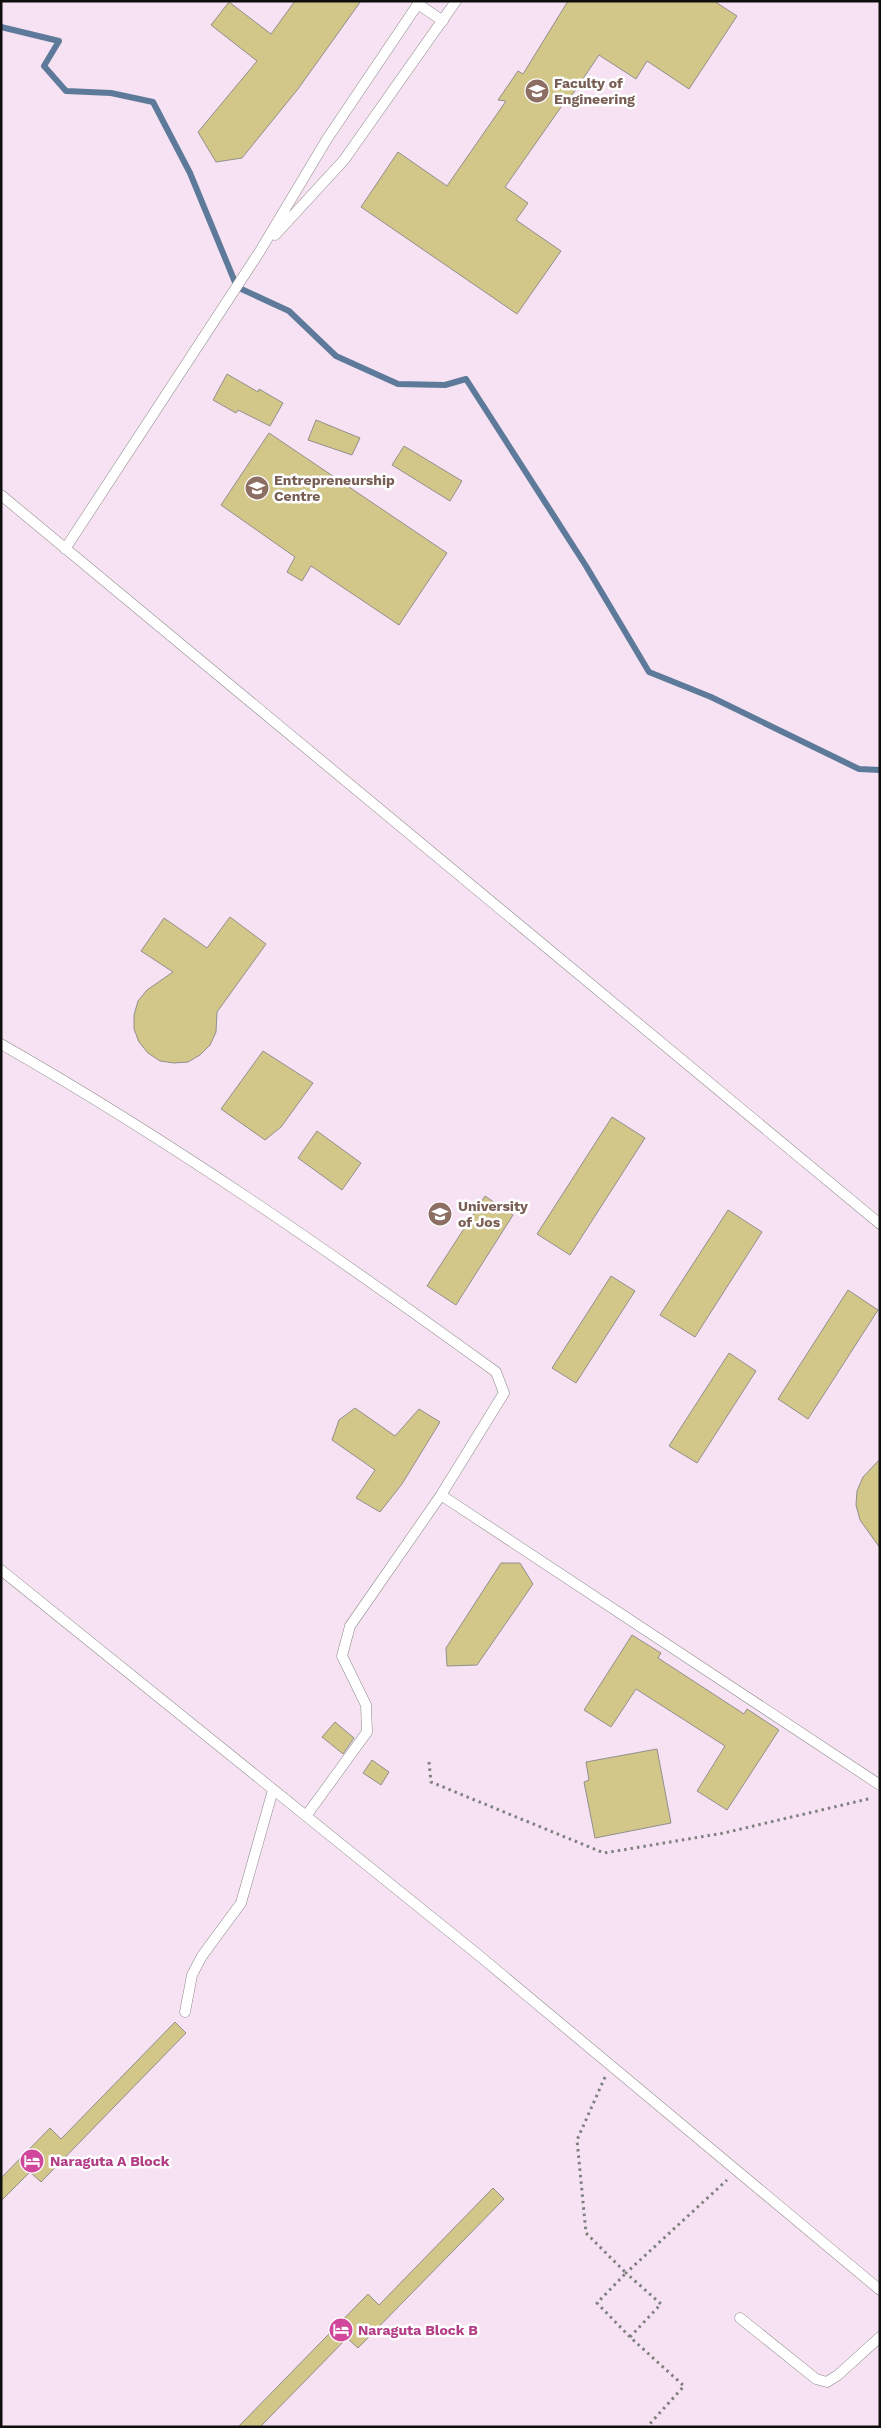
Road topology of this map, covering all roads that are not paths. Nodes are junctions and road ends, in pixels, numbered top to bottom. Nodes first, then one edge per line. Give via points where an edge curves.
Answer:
1 (456, 1) edge
2 (419, 3) edge
3 (443, 21) junction
4 (260, 251) junction
5 (1, 495) edge
6 (65, 549) junction
7 (1, 1044) edge
8 (880, 1224) edge
9 (441, 1495) junction
10 (1, 1570) edge
11 (880, 1785) edge
12 (273, 1790) junction
13 (306, 1816) junction
14 (185, 2012) dead end
15 (880, 2290) edge
16 (740, 2318) dead end
17 (880, 2337) edge

1 - 3 lane
2 - 3 lane
2 - 4 lane via 327,139
3 - 4 lane via 344,160
4 - 6 lane
5 - 6 lane
6 - 8 lane
7 - 9 lane via 78,1088 353,1268 496,1372 504,1393
9 - 11 lane
9 - 13 lane via 350,1626 342,1656 366,1705 367,1732
10 - 12 lane
12 - 13 lane
12 - 14 lane via 241,1903 192,1975
13 - 15 lane via 476,1952
16 - 17 lane via 816,2379 827,2382

